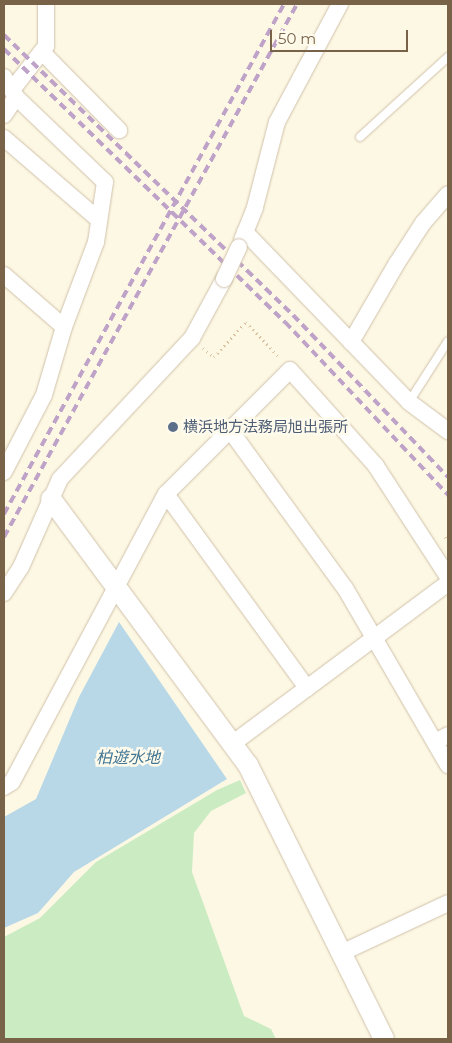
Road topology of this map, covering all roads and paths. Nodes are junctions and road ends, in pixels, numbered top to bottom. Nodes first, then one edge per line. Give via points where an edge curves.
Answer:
1 (46, 4) edge
2 (340, 4) edge
3 (42, 52) junction
4 (448, 57) edge
5 (11, 88) edge
6 (4, 115) edge
7 (119, 130) dead end
8 (360, 137) dead end
9 (4, 138) edge
10 (446, 203) edge
11 (98, 219) junction
12 (242, 239) junction
13 (4, 275) edge
14 (64, 327) junction
15 (448, 341) edge
16 (351, 342) junction
17 (198, 344) dead end
18 (271, 349) dead end
19 (408, 402) junction
20 (230, 430) junction
21 (448, 431) edge
22 (7, 460) edge
23 (166, 494) junction
24 (51, 498) junction
25 (445, 537) dead end
26 (448, 541) edge
27 (448, 577) edge
28 (448, 583) edge
29 (116, 585) junction
30 (4, 593) edge
31 (374, 639) junction
32 (307, 688) junction
33 (442, 738) edge
34 (232, 744) junction
35 (448, 765) edge
36 (4, 787) edge
37 (448, 903) edge
38 (342, 952) junction
39 (384, 1039) edge

1 - 3 street via 46,46
2 - 12 street via 277,122
3 - 5 street
3 - 7 street
4 - 8 lane
5 - 6 street
5 - 11 street via 105,182
9 - 11 street
10 - 16 street via 423,224
11 - 14 street via 96,242
12 - 16 street
12 - 24 street, bridge via 192,338 60,479
13 - 14 street
14 - 22 street via 44,395
15 - 19 lane
16 - 19 street
17 - 18 path via 214,357 246,322
19 - 21 street
20 - 23 street
20 - 27 street via 290,370 376,466
20 - 31 street via 345,588
23 - 29 street
23 - 32 street
24 - 29 street
24 - 30 street via 22,567
25 - 26 path
28 - 31 street
29 - 34 street
29 - 36 street via 12,782
31 - 32 street
31 - 33 street
32 - 34 street
33 - 35 street
34 - 38 street via 248,765
37 - 38 street
38 - 39 street

